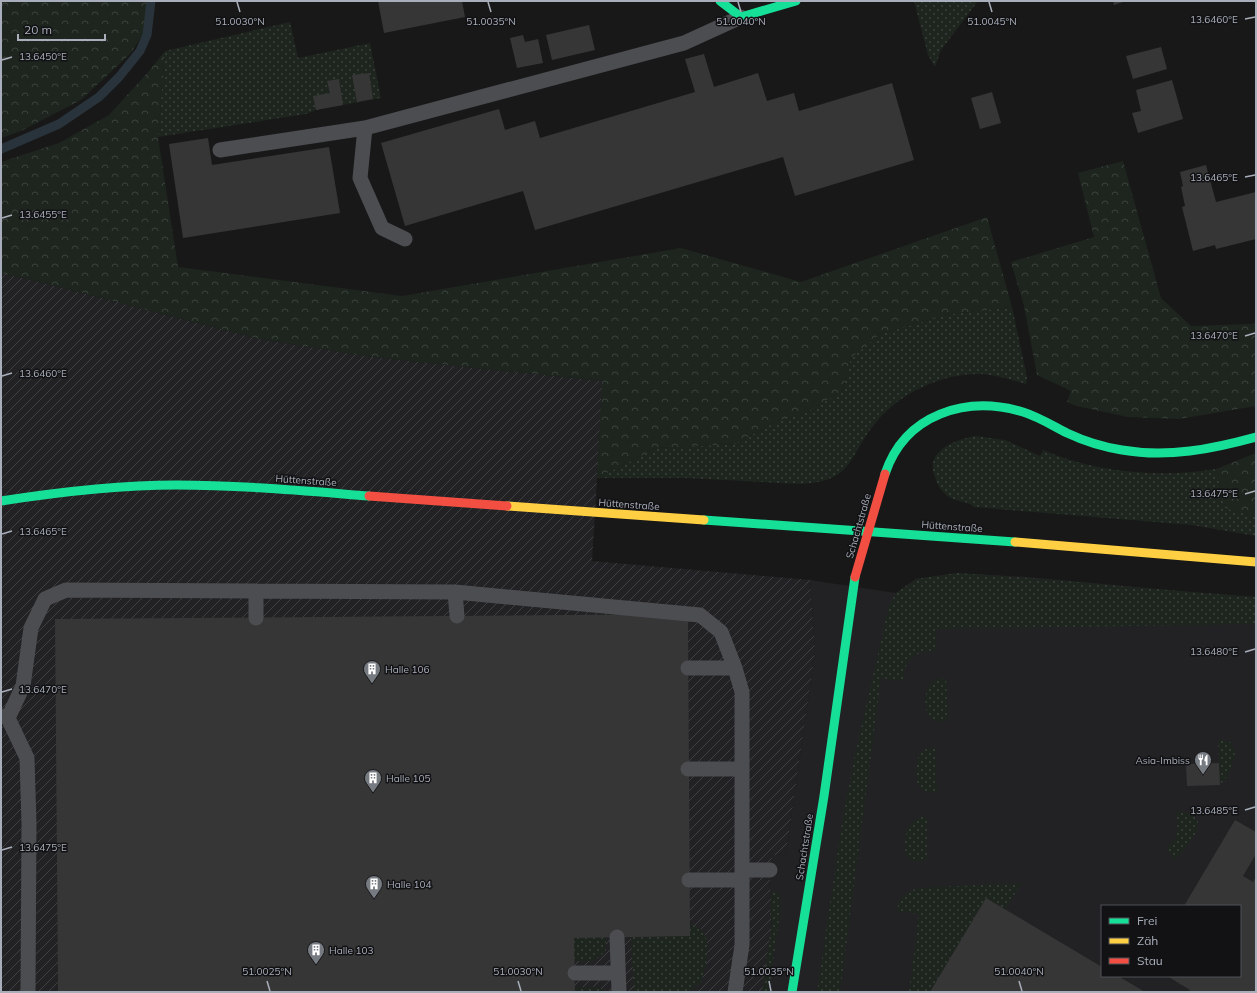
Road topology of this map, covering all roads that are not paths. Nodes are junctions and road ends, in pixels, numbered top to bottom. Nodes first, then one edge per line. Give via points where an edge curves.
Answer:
1 (720, 1) edge
2 (796, 1) edge
3 (741, 17) junction
4 (365, 128) junction
5 (220, 150) dead end
6 (406, 239) dead end
7 (1256, 437) edge
8 (1, 501) edge
9 (867, 532) junction
10 (1256, 562) edge
11 (256, 591) junction
12 (455, 592) junction
13 (457, 616) dead end
14 (256, 618) dead end
15 (688, 668) dead end
16 (735, 668) junction
17 (4, 717) edge
18 (688, 769) dead end
19 (742, 769) junction
20 (770, 870) dead end
21 (742, 875) junction
22 (689, 880) dead end
23 (617, 937) dead end
24 (575, 973) dead end
25 (618, 973) junction
26 (28, 992) edge
27 (619, 992) edge
28 (735, 992) edge
29 (792, 992) edge

1 - 3 main road
2 - 3 main road
3 - 4 lane via 684,43
4 - 5 lane
4 - 6 lane via 360,178 382,228
7 - 9 main road, Schachtstraße via 1203,451 1164,455 1103,446 1076,437 1037,417 1019,411 994,407 953,410 916,427 894,451 885,471
8 - 9 main road, Hüttenstraße via 96,488 175,485 237,487
9 - 10 main road, Hüttenstraße
9 - 29 main road, Schachtstraße via 851,598
11 - 12 lane
11 - 14 lane
11 - 17 lane via 66,590 45,598 31,628 23,686
12 - 13 lane
12 - 16 lane via 700,615 721,632
15 - 16 lane
16 - 19 lane via 742,692
17 - 26 lane via 27,758
18 - 19 lane
19 - 21 lane
20 - 21 lane
21 - 22 lane
21 - 28 lane via 742,945
23 - 25 lane
24 - 25 lane
25 - 27 lane

